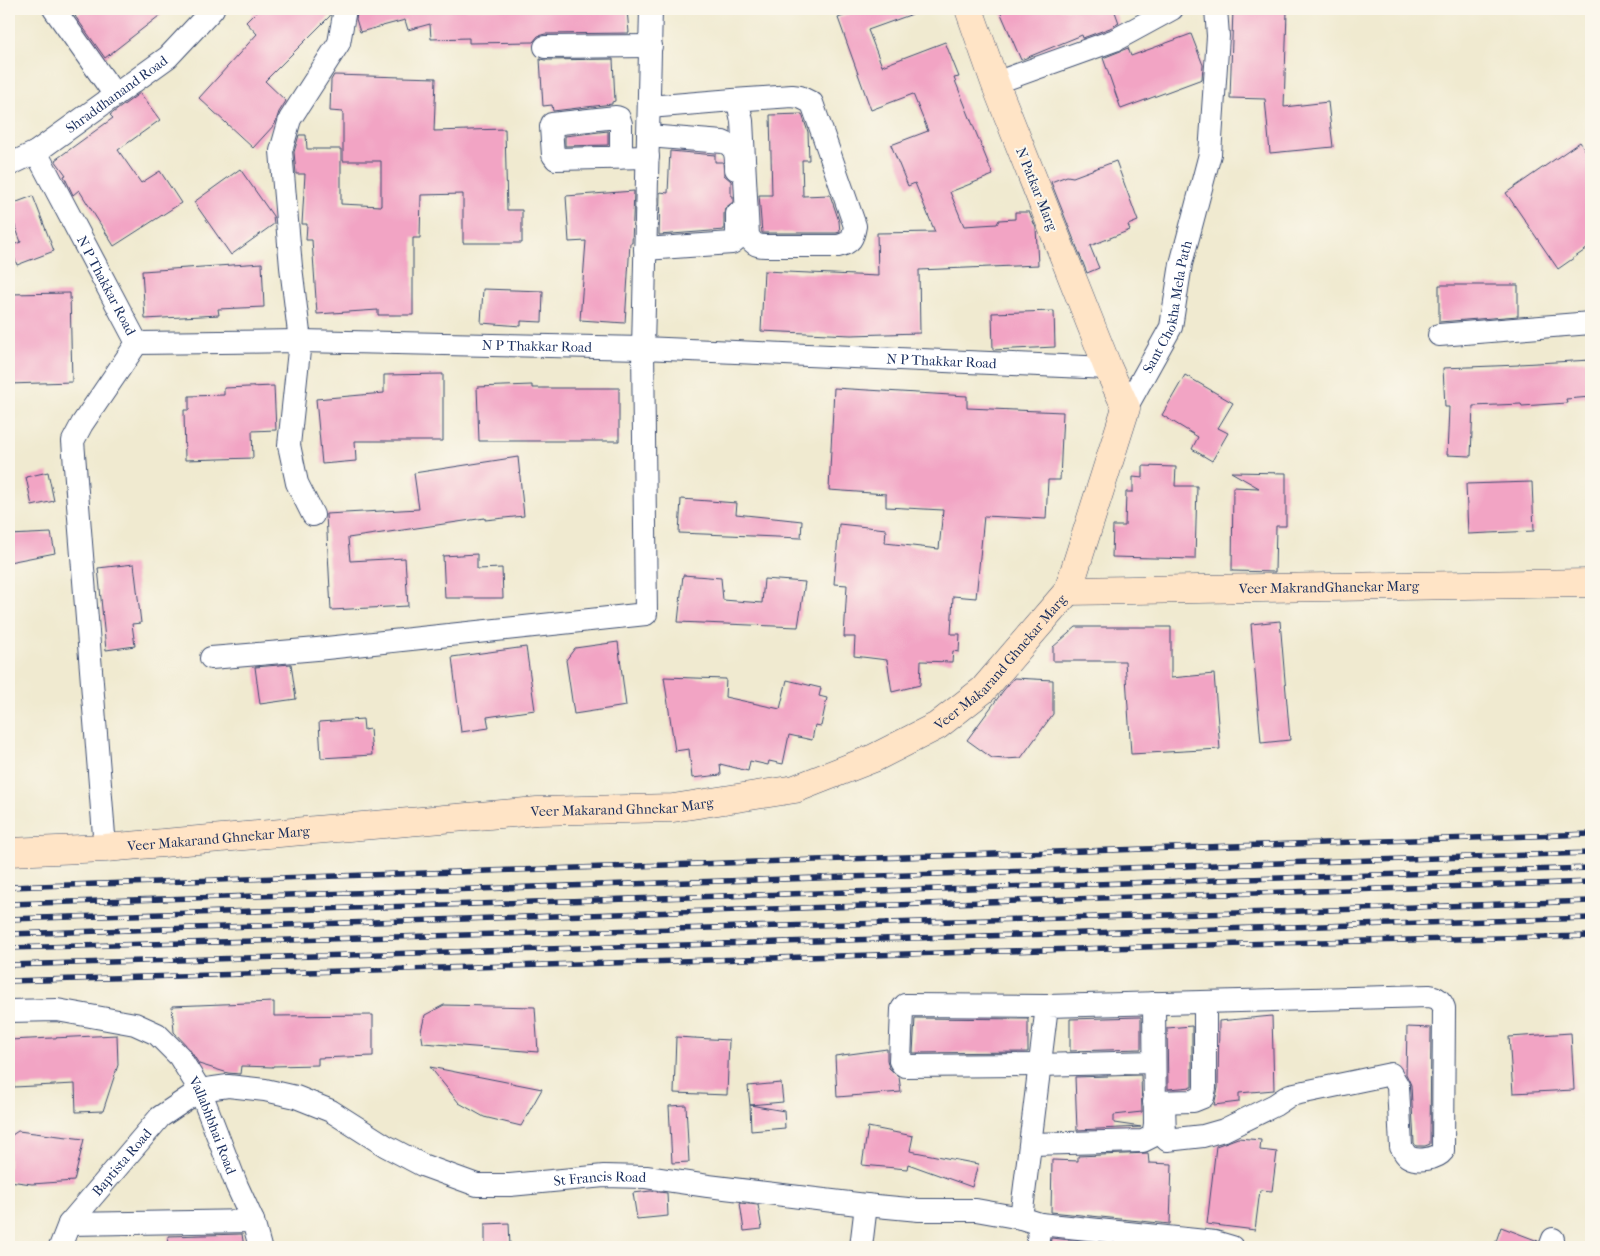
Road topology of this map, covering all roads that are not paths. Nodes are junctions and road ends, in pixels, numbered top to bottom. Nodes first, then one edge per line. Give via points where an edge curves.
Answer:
1 (54, 9) edge
2 (213, 9) edge
3 (345, 9) edge
4 (651, 9) edge
5 (969, 9) edge
6 (1172, 9) edge
7 (1216, 9) edge
8 (651, 46) junction
9 (545, 47) dead end
10 (995, 83) junction
11 (115, 95) junction
12 (733, 100) junction
13 (649, 107) junction
14 (653, 144) junction
15 (36, 152) junction
16 (621, 158) dead end
17 (9, 165) edge
18 (651, 248) junction
19 (1591, 323) edge
20 (1439, 335) dead end
21 (300, 340) junction
22 (137, 343) junction
23 (643, 348) junction
24 (1108, 368) junction
25 (1126, 408) junction
26 (313, 515) dead end
27 (1591, 583) edge
28 (1068, 591) junction
29 (211, 658) dead end
30 (105, 848) junction
31 (9, 852) edge
32 (1205, 1002) junction
33 (1154, 1003) junction
34 (1047, 1006) junction
35 (9, 1011) edge
36 (1154, 1062) junction
37 (1039, 1065) junction
38 (200, 1090) junction
39 (1159, 1102) junction
40 (1031, 1144) junction
41 (866, 1205) junction
42 (1031, 1221) junction
43 (253, 1222) junction
44 (69, 1224) junction
45 (1096, 1239) edge
46 (60, 1247) edge
47 (260, 1247) edge
48 (861, 1247) edge
49 (1037, 1247) edge
50 (1232, 1247) edge

1 - 11 street
2 - 11 street, Shraddhanand Road via 168,57
3 - 21 street via 339,43 290,119 281,152 290,266
4 - 8 street
5 - 10 street, N Patkar Marg
6 - 10 street via 1115,40
7 - 25 street, Sant Chokha Mela Path via 1218,36 1210,154 1181,264 1171,327
8 - 9 street
8 - 13 street
10 - 24 street, N Patkar Marg
11 - 15 street, Shraddhanand Road
12 - 12 street via 739,107 742,121 748,236 752,243 757,246 846,244 852,238 854,226 812,103 792,96
12 - 13 street
13 - 14 street
14 - 16 street
14 - 18 street
14 - 18 street via 723,142 734,148 737,239 726,244
15 - 17 street, Shraddhanand Road
15 - 22 street, N P Thakkar Road
18 - 23 street
19 - 20 street
21 - 22 street, N P Thakkar Road
21 - 23 street, N P Thakkar Road
21 - 26 street via 289,444 297,482
22 - 30 street via 73,441
23 - 24 street, N P Thakkar Road
23 - 29 street via 646,614
24 - 25 street
25 - 28 street, Sant Chokha Mela Path
27 - 28 street, Veer MakrandGhanekar Marg
28 - 30 street, Veer Makarand Ghnekar Marg via 983,690 937,726 874,758 795,789 674,808 537,811
30 - 31 street, Veer Makarand Ghnekar Marg
32 - 33 street
32 - 39 street via 1203,1097 1193,1101
32 - 39 street via 1429,996 1439,999 1444,1008 1443,1151 1433,1158 1411,1158 1401,1148 1398,1086 1391,1074 1290,1095 1224,1130 1203,1136 1167,1140
33 - 34 street
33 - 36 street
34 - 37 street
34 - 37 street via 907,1004 902,1009 902,1064
35 - 38 street, Vallabhbhai Road via 57,1010 135,1024 157,1034 179,1056
36 - 37 street
36 - 39 street
37 - 40 street
38 - 41 street, St Francis Road via 228,1086 296,1097 331,1110 422,1165 477,1185 510,1186 604,1176 646,1177
38 - 43 street, Vallabhbhai Road
38 - 44 street, Baptista Road via 160,1117
39 - 40 street via 1155,1131 1148,1139
40 - 42 street
41 - 42 street, St Francis Road via 919,1210 976,1210
41 - 48 street
42 - 45 street, St Francis Road
42 - 49 street
43 - 44 street
43 - 47 street, Vallabhbhai Road
44 - 46 street, Baptista Road
45 - 50 street, St Francis Road via 1215,1242

